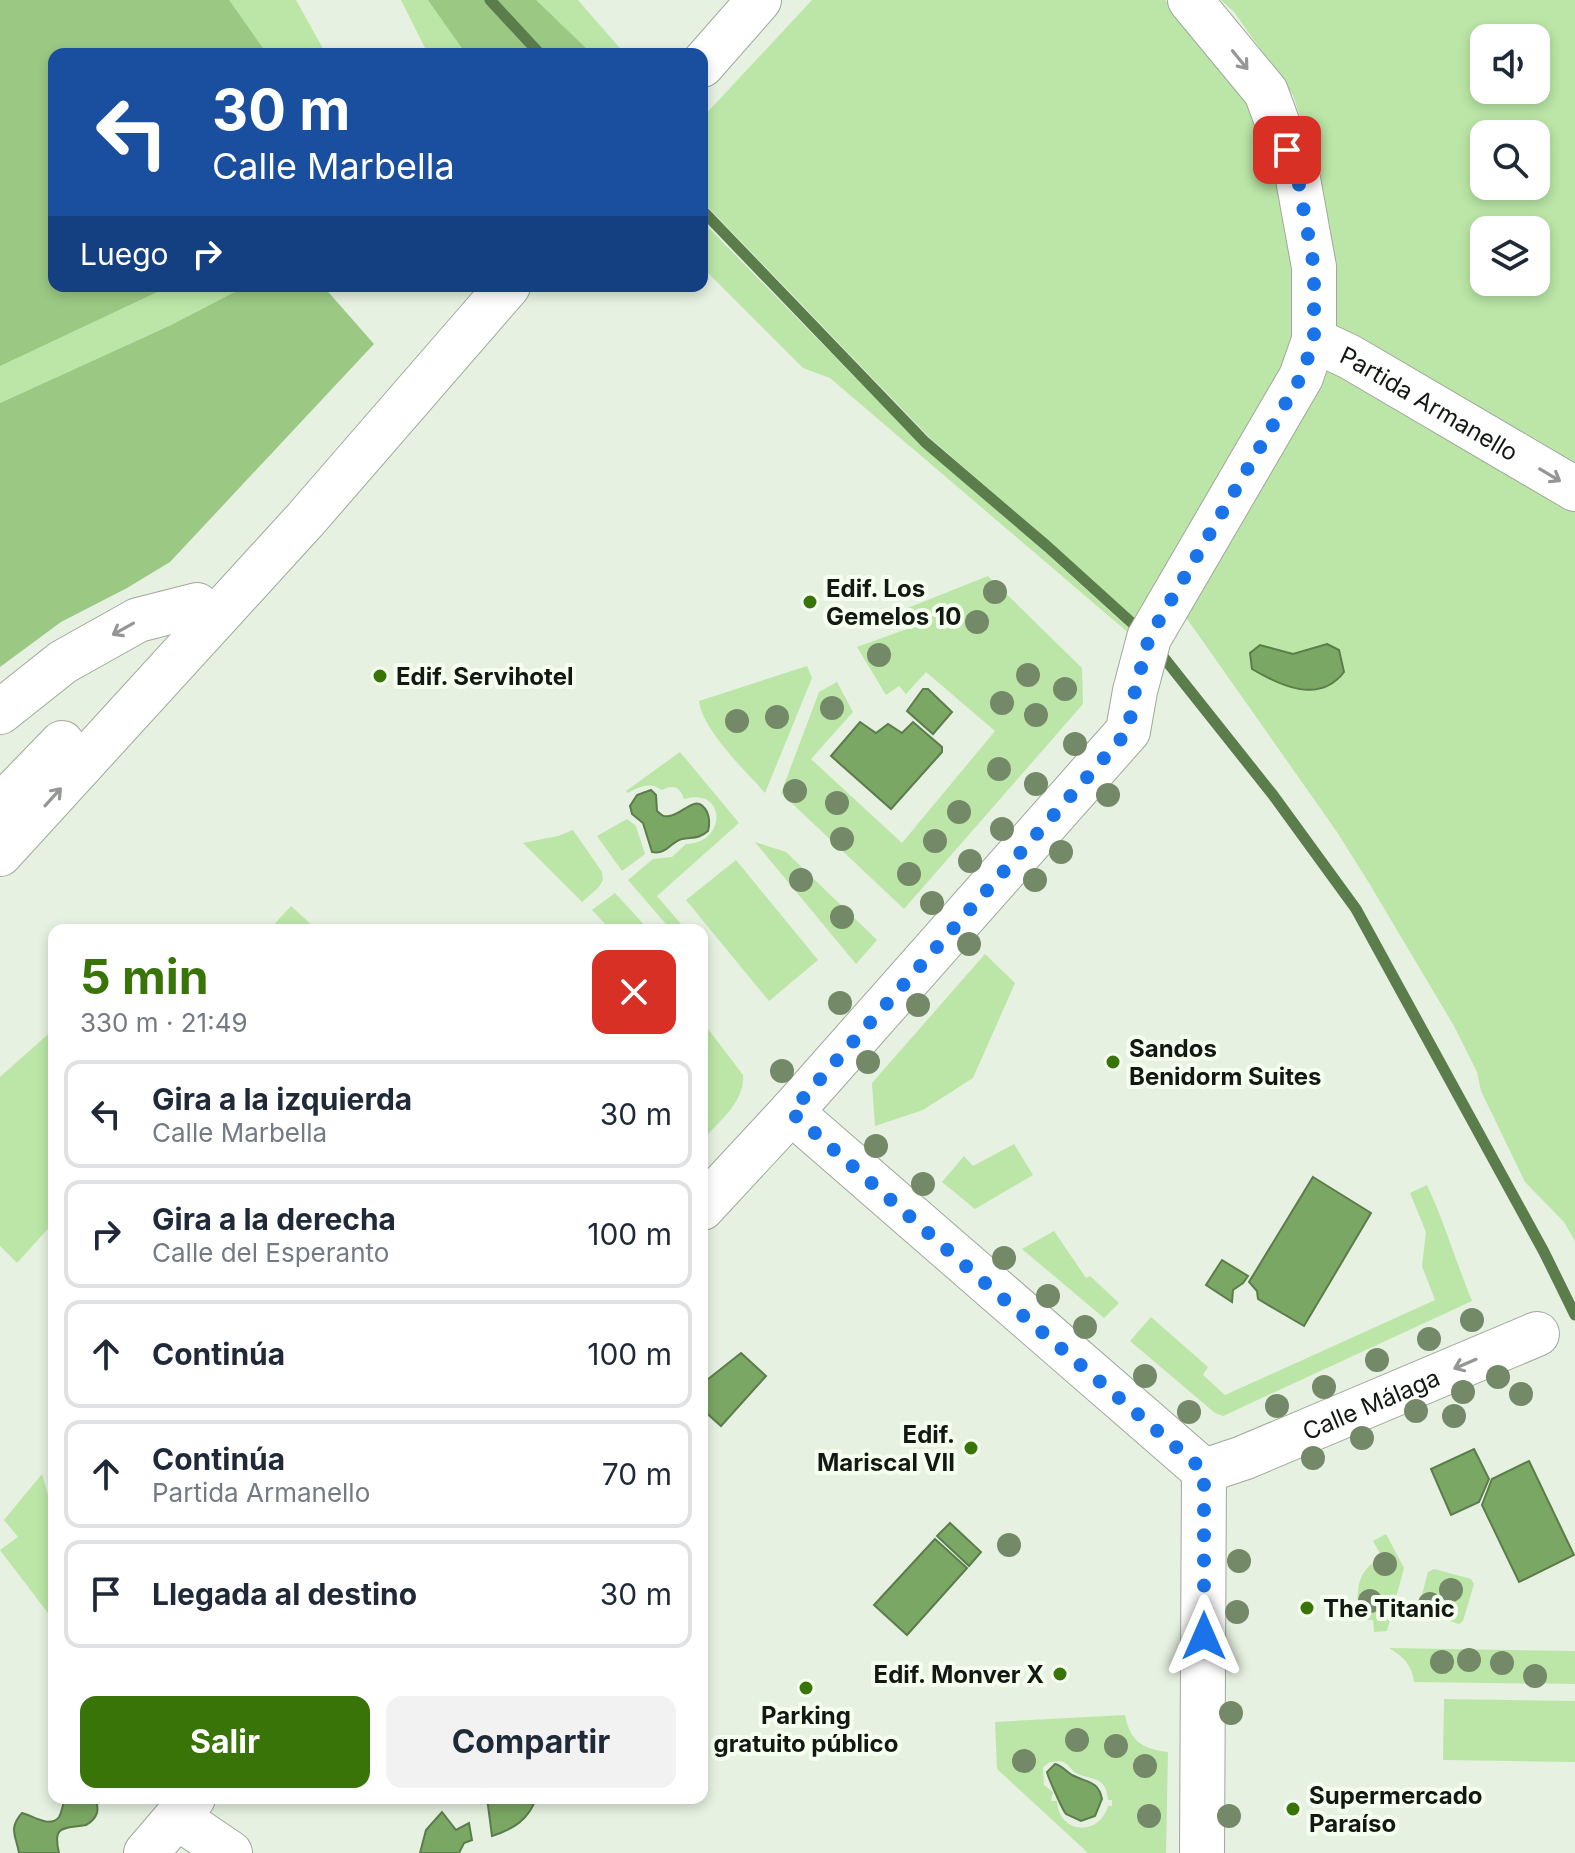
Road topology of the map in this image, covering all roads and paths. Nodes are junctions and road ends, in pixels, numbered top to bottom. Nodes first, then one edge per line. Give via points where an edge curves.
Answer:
1 (759, 0) edge
2 (1190, 0) edge
3 (708, 58) edge
4 (503, 292) edge
5 (1314, 340) junction
6 (1575, 489) edge
7 (305, 520) junction
8 (197, 605) junction
9 (0, 712) edge
10 (0, 807) edge
11 (0, 854) edge
12 (791, 1112) junction
13 (708, 1202) edge
14 (1537, 1334) dead end
15 (1204, 1471) junction
16 (185, 1808) edge
17 (146, 1853) edge
18 (230, 1853) edge
19 (1202, 1853) edge

1 - 3 street
2 -> 5 street, Partida Armanello via 1266,92 1277,121 1298,179 1314,267
4 - 7 street
5 -> 6 street, Partida Armanello
5 - 12 street via 1301,377 1149,638 1128,731
7 - 8 street
11 -> 7 street
8 -> 9 street via 138,620 63,662
8 - 10 street
12 - 13 street
12 - 15 street
14 -> 15 street, Calle Málaga
15 - 19 street
16 - 17 street
16 - 18 street

